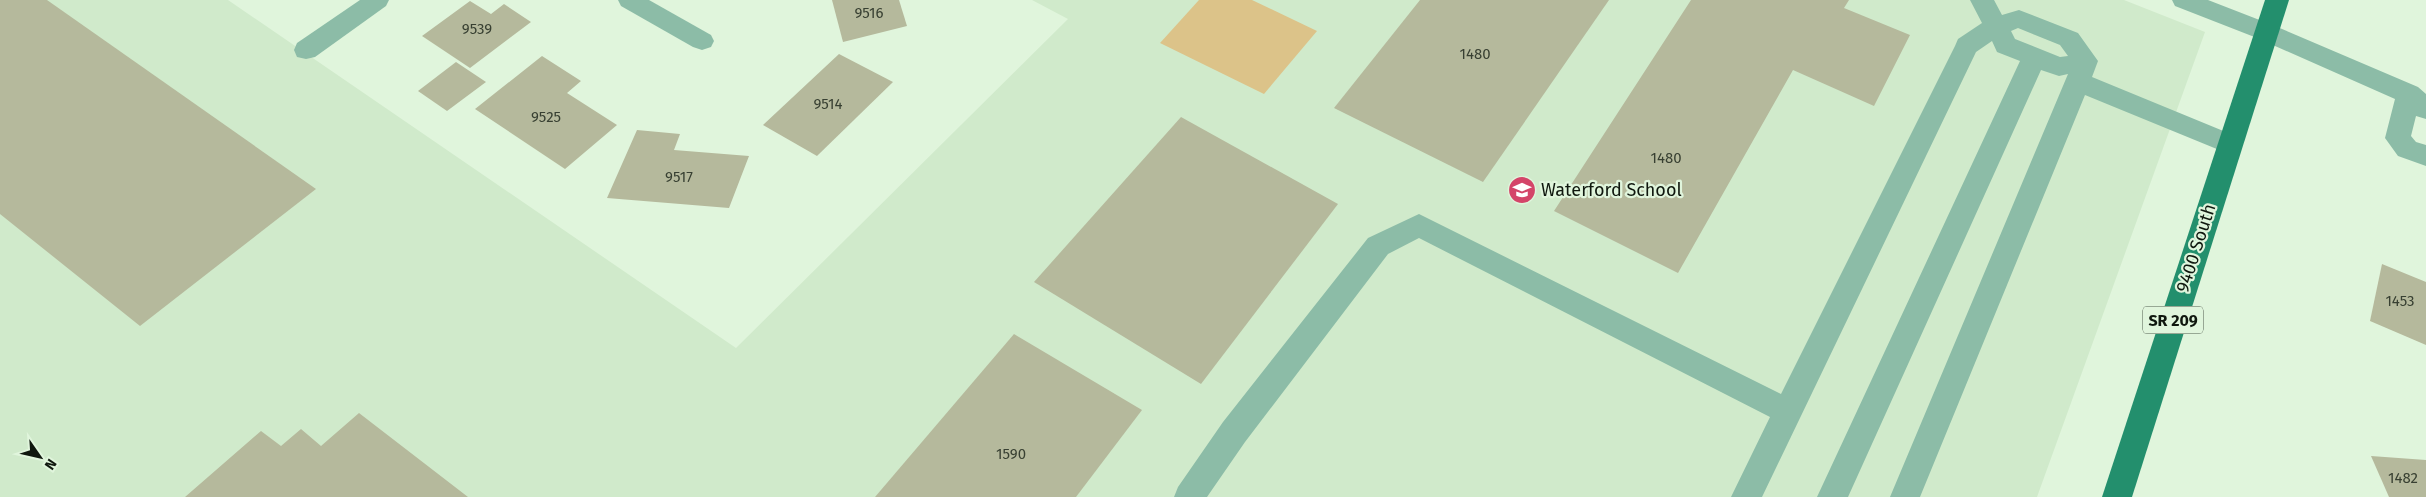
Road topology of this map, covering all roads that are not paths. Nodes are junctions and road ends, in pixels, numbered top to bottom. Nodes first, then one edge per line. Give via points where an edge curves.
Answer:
1 (377, 0) edge
2 (630, 0) edge
3 (1982, 0) edge
4 (2184, 0) edge
5 (2277, 0) edge
6 (1996, 26) junction
7 (2266, 32) junction
8 (702, 41) dead end
9 (306, 50) dead end
10 (2034, 57) junction
11 (2082, 71) junction
12 (2417, 101) edge
13 (2229, 144) junction
14 (2426, 156) edge
15 (1788, 412) junction
16 (1189, 497) edge
17 (1746, 497) edge
18 (1832, 497) edge
19 (1905, 497) edge
20 (2117, 497) edge

1 - 9 street
2 - 8 street
3 - 6 street
4 - 7 street
5 - 7 main road, 9400 South / SR 209
6 - 10 street via 2006,45
6 - 11 street via 2019,19 2070,39
6 - 15 street via 1967,46
7 - 12 street
7 - 13 main road, 9400 South / SR 209
10 - 11 street via 2059,67
10 - 18 street
11 - 13 street
11 - 19 street
12 - 14 street via 2398,138 2407,149
13 - 20 main road, 9400 South / SR 209
15 - 16 street via 1419,225 1378,246 1234,432
15 - 17 street

